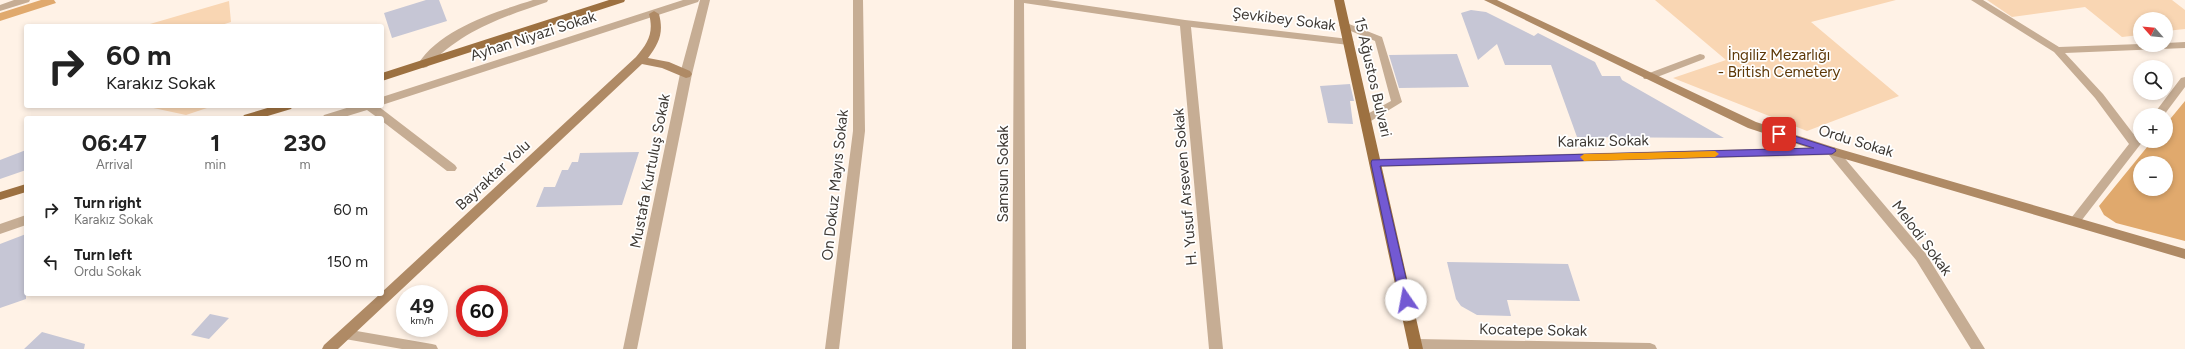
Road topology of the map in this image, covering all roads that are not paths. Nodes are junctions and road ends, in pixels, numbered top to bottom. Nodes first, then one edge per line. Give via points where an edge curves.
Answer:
1 (25, 0) edge
2 (543, 0) edge
3 (620, 0) edge
4 (694, 0) edge
5 (705, 0) edge
6 (858, 0) edge
7 (1019, 0) edge
8 (1026, 0) edge
9 (1339, 0) edge
10 (1491, 0) edge
11 (1976, 0) edge
12 (0, 8) edge
13 (654, 14) junction
14 (1185, 23) junction
15 (1344, 25) junction
16 (1348, 42) junction
17 (2185, 45) edge
18 (2057, 50) junction
19 (1700, 57) dead end
20 (640, 60) junction
21 (423, 64) junction
22 (686, 74) junction
23 (384, 75) edge
24 (1648, 77) junction
25 (2185, 80) edge
26 (384, 100) edge
27 (280, 108) edge
28 (360, 108) edge
29 (373, 108) edge
30 (2163, 108) edge
31 (254, 116) edge
32 (334, 116) edge
33 (383, 116) edge
34 (384, 117) edge
35 (1366, 120) junction
36 (2133, 135) edge
37 (2133, 147) edge
38 (1832, 151) junction
39 (1375, 163) junction
40 (450, 168) dead end
41 (24, 189) edge
42 (0, 196) edge
43 (24, 221) edge
44 (2074, 222) junction
45 (0, 229) edge
46 (2185, 254) edge
47 (345, 334) junction
48 (1416, 347) edge
49 (329, 349) edge
50 (432, 349) edge
51 (630, 349) edge
52 (832, 349) edge
53 (1019, 349) edge
54 (1216, 349) edge
55 (1650, 349) edge
56 (1978, 349) edge

1 - 12 street
2 - 21 street via 465,30 446,42
3 - 21 main road
4 - 13 street, Ayhan Niyazi Sokak
5 - 22 street, Mustafa Kurtuluş Sokak
6 - 52 street, On Dokuz Mayıs Sokak via 859,131
7 - 53 street, Samsun Sokak
8 - 14 street, Şevkibey Sokak
9 - 15 main road, 15 Ağustos Bulvari
10 - 24 street, Ordu Sokak
11 - 18 lane
13 - 20 street, Bayraktar Yolu via 658,28 656,41
13 - 26 street, Ayhan Niyazi Sokak
14 - 16 street, Şevkibey Sokak
14 - 54 street, H. Yusuf Arseven Sokak
15 - 16 main road, 15 Ağustos Bulvari
15 - 35 lane via 1379,39 1397,102
16 - 35 main road, 15 Ağustos Bulvari
17 - 18 lane
18 - 36 lane
19 - 24 lane
20 - 22 street via 665,65
20 - 47 street, Bayraktar Yolu
21 - 23 main road
22 - 51 street, Mustafa Kurtuluş Sokak
24 - 38 street, Ordu Sokak via 1752,125
25 - 30 lane
27 - 31 main road
28 - 32 street
29 - 33 street
34 - 40 street
35 - 39 main road, 15 Ağustos Bulvari
37 - 44 lane
38 - 39 street, Karakız Sokak
38 - 44 street, Ordu Sokak
38 - 56 street, Melodi Sokak via 1921,257
39 - 48 main road, 15 Ağustos Bulvari
41 - 42 main road
43 - 45 street
44 - 46 street, Ordu Sokak
47 - 49 street, Bayraktar Yolu
47 - 50 lane
48 - 55 street, Kocatepe Sokak

